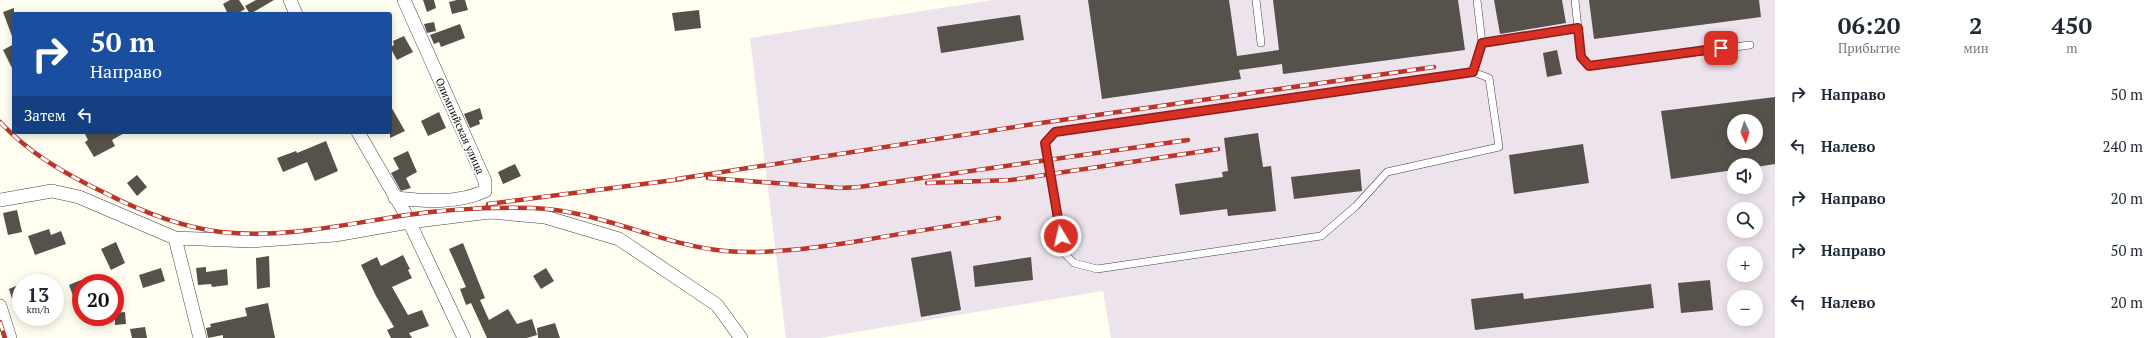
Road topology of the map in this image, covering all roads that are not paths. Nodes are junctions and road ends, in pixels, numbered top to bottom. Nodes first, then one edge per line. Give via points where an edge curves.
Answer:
1 (290, 0) edge
2 (404, 0) edge
3 (1256, 0) edge
4 (1477, 0) edge
5 (1575, 0) edge
6 (295, 12) edge
7 (1578, 28) junction
8 (1261, 43) dead end
9 (1482, 43) junction
10 (1750, 44) dead end
11 (1473, 72) junction
12 (359, 134) edge
13 (395, 198) junction
14 (0, 200) edge
15 (409, 222) junction
16 (175, 238) junction
17 (0, 306) edge
18 (10, 338) edge
19 (200, 338) edge
20 (464, 338) edge
21 (741, 338) edge

1 - 6 street
2 - 13 street, Олимпийская улица via 485,181 485,192 469,198
3 - 8 lane
4 - 9 lane
5 - 7 lane
7 - 9 lane
7 - 10 lane via 1581,57 1589,66
9 - 11 lane
11 - 11 lane via 1055,132 1045,143 1063,252 1074,263 1097,269 1321,236 1356,206 1387,172 1499,147 1489,78
12 - 13 street
13 - 15 street
14 - 16 street via 52,191 79,197
15 - 16 street via 335,235 259,240
15 - 20 street
15 - 21 street via 490,212 545,217 619,239 717,305
16 - 19 street
17 - 18 street

